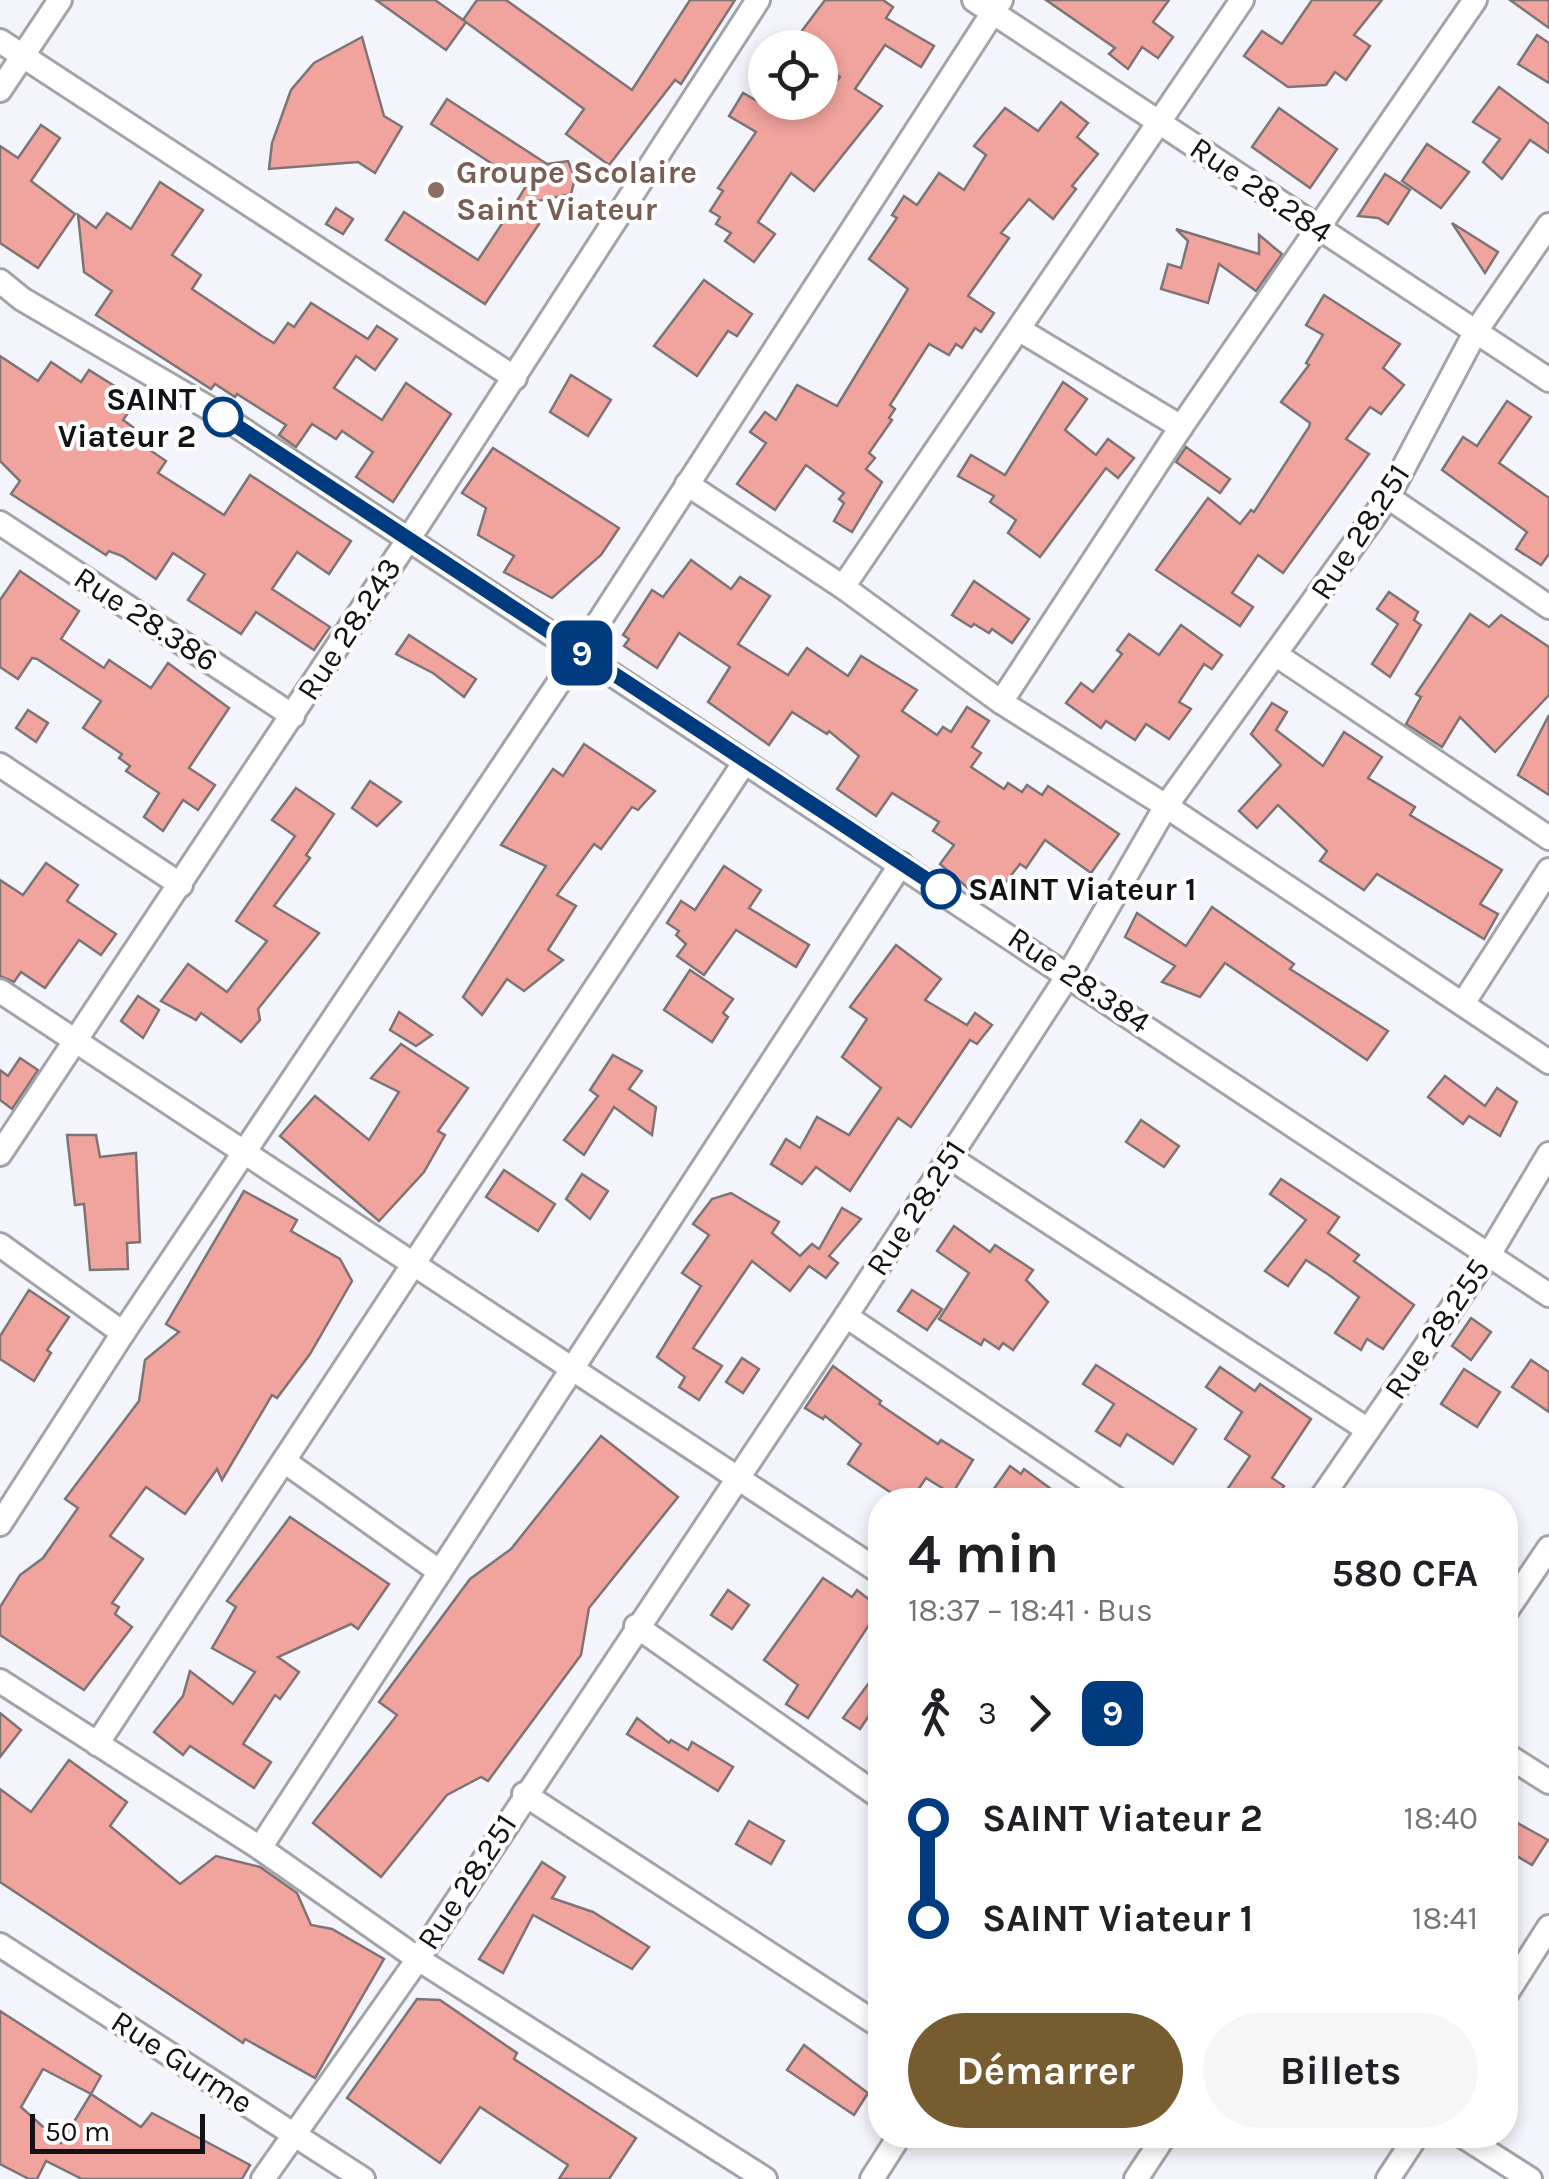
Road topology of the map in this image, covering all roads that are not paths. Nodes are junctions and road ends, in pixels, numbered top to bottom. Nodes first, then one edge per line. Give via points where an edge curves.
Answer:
1 (60, 0) edge
2 (758, 0) edge
3 (1242, 0) edge
4 (1474, 0) edge
5 (989, 4) edge
6 (0, 41) edge
7 (22, 56) junction
8 (0, 90) edge
9 (1160, 122) junction
10 (1549, 225) edge
11 (1320, 229) junction
12 (0, 281) edge
13 (1020, 330) junction
14 (1476, 332) junction
15 (515, 378) junction
16 (1549, 380) edge
17 (1181, 427) junction
18 (687, 484) junction
19 (1388, 497) junction
20 (0, 523) edge
21 (408, 540) junction
22 (843, 587) junction
23 (1549, 607) edge
24 (580, 651) junction
25 (1278, 656) junction
26 (1001, 702) junction
27 (292, 716) junction
28 (744, 763) junction
29 (0, 765) edge
30 (1166, 806) junction
31 (1549, 838) edge
32 (902, 864) junction
33 (1549, 870) edge
34 (181, 885) junction
35 (1069, 974) junction
36 (0, 991) edge
37 (1464, 1002) junction
38 (78, 1042) junction
39 (1549, 1062) edge
40 (246, 1153) junction
41 (0, 1154) edge
42 (1549, 1154) edge
43 (949, 1157) junction
44 (0, 1245) edge
45 (1490, 1252) junction
46 (414, 1264) junction
47 (1549, 1296) edge
48 (846, 1316) junction
49 (123, 1333) junction
50 (572, 1368) junction
51 (1368, 1430) junction
52 (284, 1461) junction
53 (736, 1477) junction
54 (1100, 1488) edge
55 (1328, 1488) edge
56 (0, 1524) edge
57 (1549, 1548) edge
58 (868, 1564) edge
59 (440, 1572) junction
60 (1518, 1594) edge
61 (636, 1626) junction
62 (0, 1681) edge
63 (98, 1744) junction
64 (1518, 1762) edge
65 (1549, 1782) edge
66 (868, 1790) edge
67 (524, 1794) junction
68 (260, 1848) junction
69 (1549, 1927) edge
70 (0, 1945) edge
71 (418, 1959) junction
72 (1518, 1976) edge
73 (868, 2018) edge
74 (294, 2134) junction
75 (892, 2148) edge
76 (1157, 2148) edge
77 (1408, 2148) edge
78 (1481, 2148) edge
79 (263, 2179) edge
80 (363, 2179) edge
81 (765, 2179) edge
82 (872, 2179) edge
83 (1137, 2179) edge
84 (1388, 2179) edge
85 (1530, 2179) edge

1 - 7 street
2 - 15 street, Rue 28.243
3 - 9 street
4 - 11 street
5 - 9 street, Rue 28.284
5 - 18 street
6 - 7 street
7 - 8 street
7 - 15 street
9 - 11 street, Rue 28.284
9 - 13 street
10 - 14 street, Rue 28.251
11 - 14 street, Rue 28.284
11 - 17 street
12 - 21 street, Rue 28.384 via 219,414
13 - 17 street
13 - 22 street
14 - 16 street, Rue 28.284
14 - 19 street, Rue 28.251
15 - 21 street, Rue 28.243
17 - 26 street
18 - 22 street
18 - 24 street
19 - 23 street
19 - 25 street, Rue 28.251
20 - 27 street, Rue 28.386
21 - 24 street, Rue 28.384
21 - 27 street, Rue 28.243
22 - 26 street
24 - 28 street, Rue 28.384
24 - 40 street
25 - 30 street, Rue 28.251
25 - 31 street
26 - 30 street
27 - 34 street, Rue 28.243
28 - 32 street, Rue 28.384
28 - 46 street
29 - 34 street
30 - 35 street, Rue 28.251
30 - 37 street
32 - 35 street, Rue 28.384
32 - 50 street
33 - 37 street
34 - 38 street, Rue 28.243
35 - 43 street, Rue 28.251
35 - 45 street, Rue 28.384
36 - 38 street
37 - 39 street
38 - 40 street
38 - 41 street, Rue 28.243
40 - 46 street
40 - 49 street
42 - 45 street, Rue 28.255
43 - 48 street, Rue 28.251
43 - 51 street
44 - 49 street
45 - 47 street, Rue 28.384
45 - 51 street, Rue 28.255
46 - 50 street
46 - 52 street
48 - 53 street, Rue 28.251
48 - 54 street
49 - 56 street
50 - 53 street
50 - 59 street
51 - 55 street, Rue 28.255
52 - 59 street
52 - 63 street
53 - 58 street
53 - 61 street, Rue 28.251
57 - 60 street
59 - 68 street
61 - 66 street
61 - 67 street, Rue 28.251
62 - 63 street
63 - 68 street
64 - 65 street
67 - 71 street, Rue 28.251
67 - 73 street
68 - 71 street
69 - 72 street
70 - 74 street, Rue Gurme
71 - 74 street, Rue 28.251
71 - 81 street
74 - 79 street, Rue 28.251
74 - 80 street, Rue Gurme
75 - 82 street
76 - 83 street
77 - 84 street
78 - 85 street

